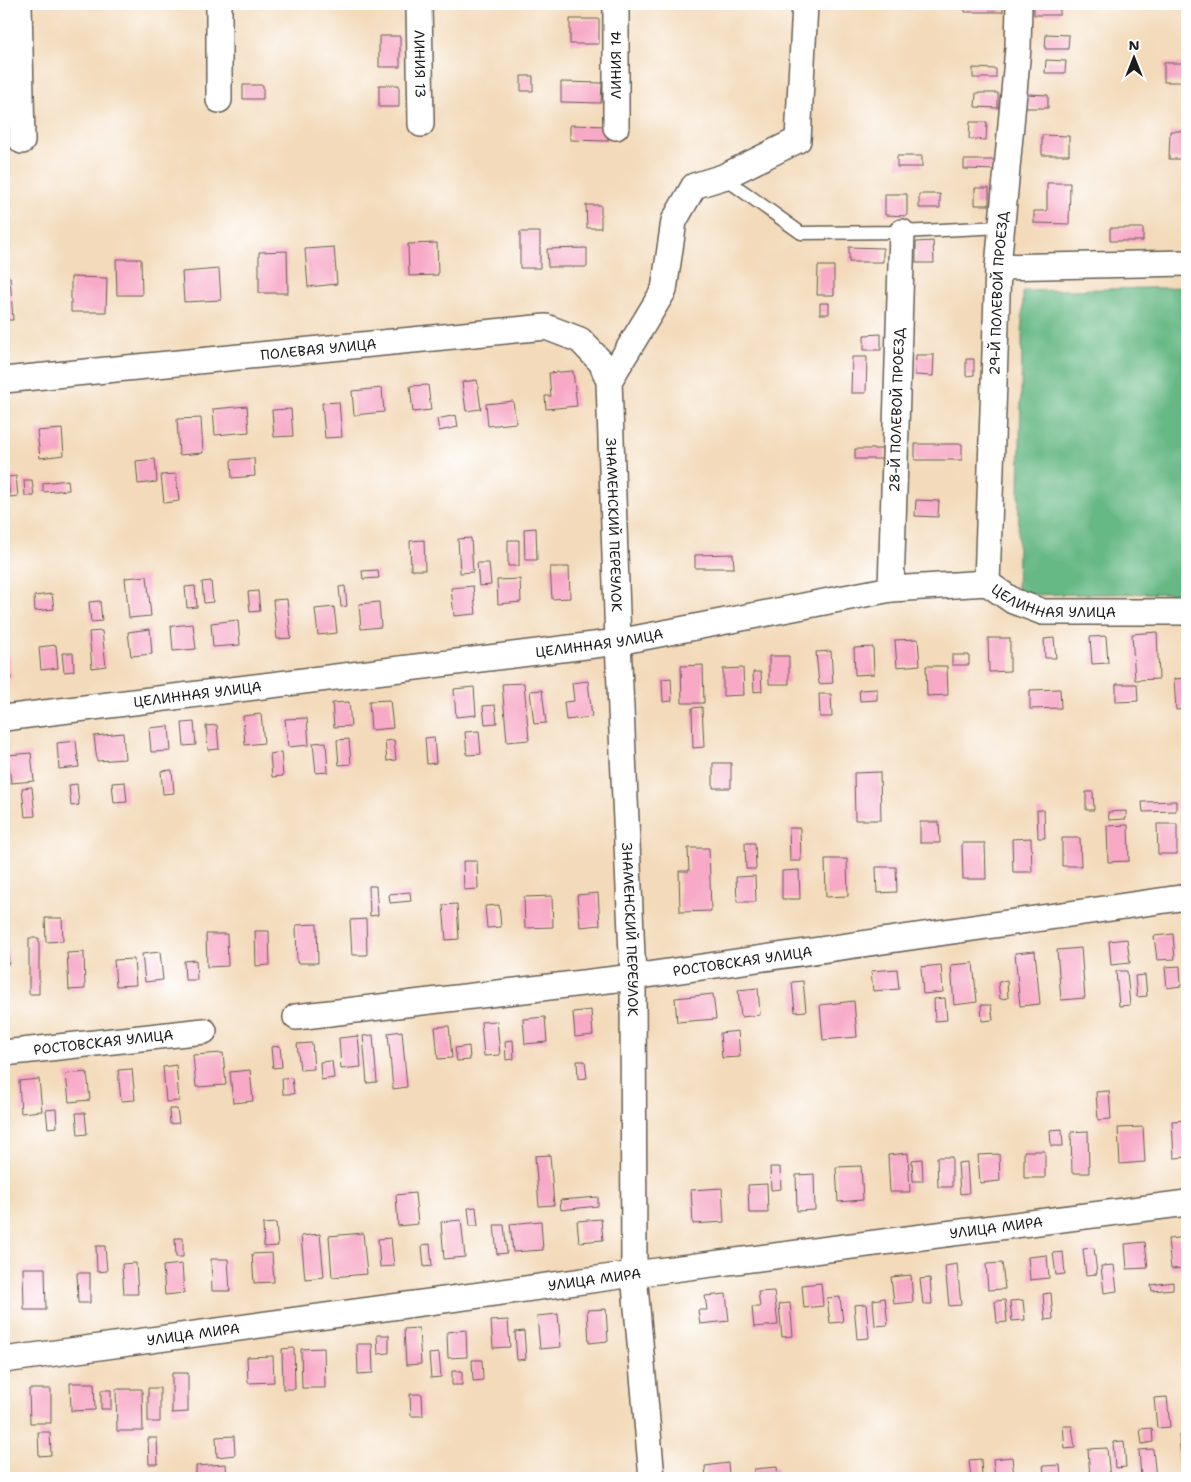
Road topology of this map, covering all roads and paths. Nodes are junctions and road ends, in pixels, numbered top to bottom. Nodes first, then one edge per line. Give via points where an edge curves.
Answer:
1 (19, 4) edge
2 (219, 4) edge
3 (419, 4) edge
4 (616, 4) edge
5 (804, 4) edge
6 (1019, 4) edge
7 (219, 100) dead end
8 (421, 124) dead end
9 (616, 127) dead end
10 (22, 141) dead end
11 (723, 177) junction
12 (1001, 227) junction
13 (902, 232) junction
14 (1187, 263) edge
15 (998, 268) junction
16 (4, 380) edge
17 (609, 380) junction
18 (986, 584) junction
19 (891, 589) junction
20 (1187, 612) edge
21 (618, 642) junction
22 (4, 718) edge
23 (1187, 897) edge
24 (633, 977) junction
25 (296, 1017) dead end
26 (204, 1032) dead end
27 (4, 1053) edge
28 (1187, 1203) edge
29 (634, 1274) junction
30 (4, 1360) edge
31 (652, 1478) edge

1 - 10 street
2 - 7 street
3 - 8 street, ЛИНИЯ 13
4 - 9 street, ЛИНИЯ 14
5 - 11 street via 798,140
6 - 12 street, 29-Й ПОЛЕВОЙ ПРОЕЗД via 1018,48
11 - 13 lane via 801,233
11 - 17 street via 694,186 674,221 664,290
12 - 13 lane
12 - 15 street, 29-Й ПОЛЕВОЙ ПРОЕЗД
13 - 19 street, 28-Й ПОЛЕВОЙ ПРОЕЗД
14 - 15 street
15 - 18 street, 29-Й ПОЛЕВОЙ ПРОЕЗД
16 - 17 street, ПОЛЕВАЯ УЛИЦА via 546,327 580,340 601,362
17 - 21 street, ЗНАМЕНСКИЙ ПЕРЕУЛОК
18 - 19 street, ЦЕЛИННАЯ УЛИЦА
18 - 20 street, ЦЕЛИННАЯ УЛИЦА via 1013,601 1043,612
19 - 21 street, ЦЕЛИННАЯ УЛИЦА
21 - 22 street, ЦЕЛИННАЯ УЛИЦА
21 - 24 street, ЗНАМЕНСКИЙ ПЕРЕУЛОК
23 - 24 street, РОСТОВСКАЯ УЛИЦА
24 - 25 street, РОСТОВСКАЯ УЛИЦА
24 - 29 street, ЗНАМЕНСКИЙ ПЕРЕУЛОК
26 - 27 street, РОСТОВСКАЯ УЛИЦА
28 - 29 street, УЛИЦА МИРА
29 - 30 street, УЛИЦА МИРА
29 - 31 street, ЗНАМЕНСКИЙ ПЕРЕУЛОК

